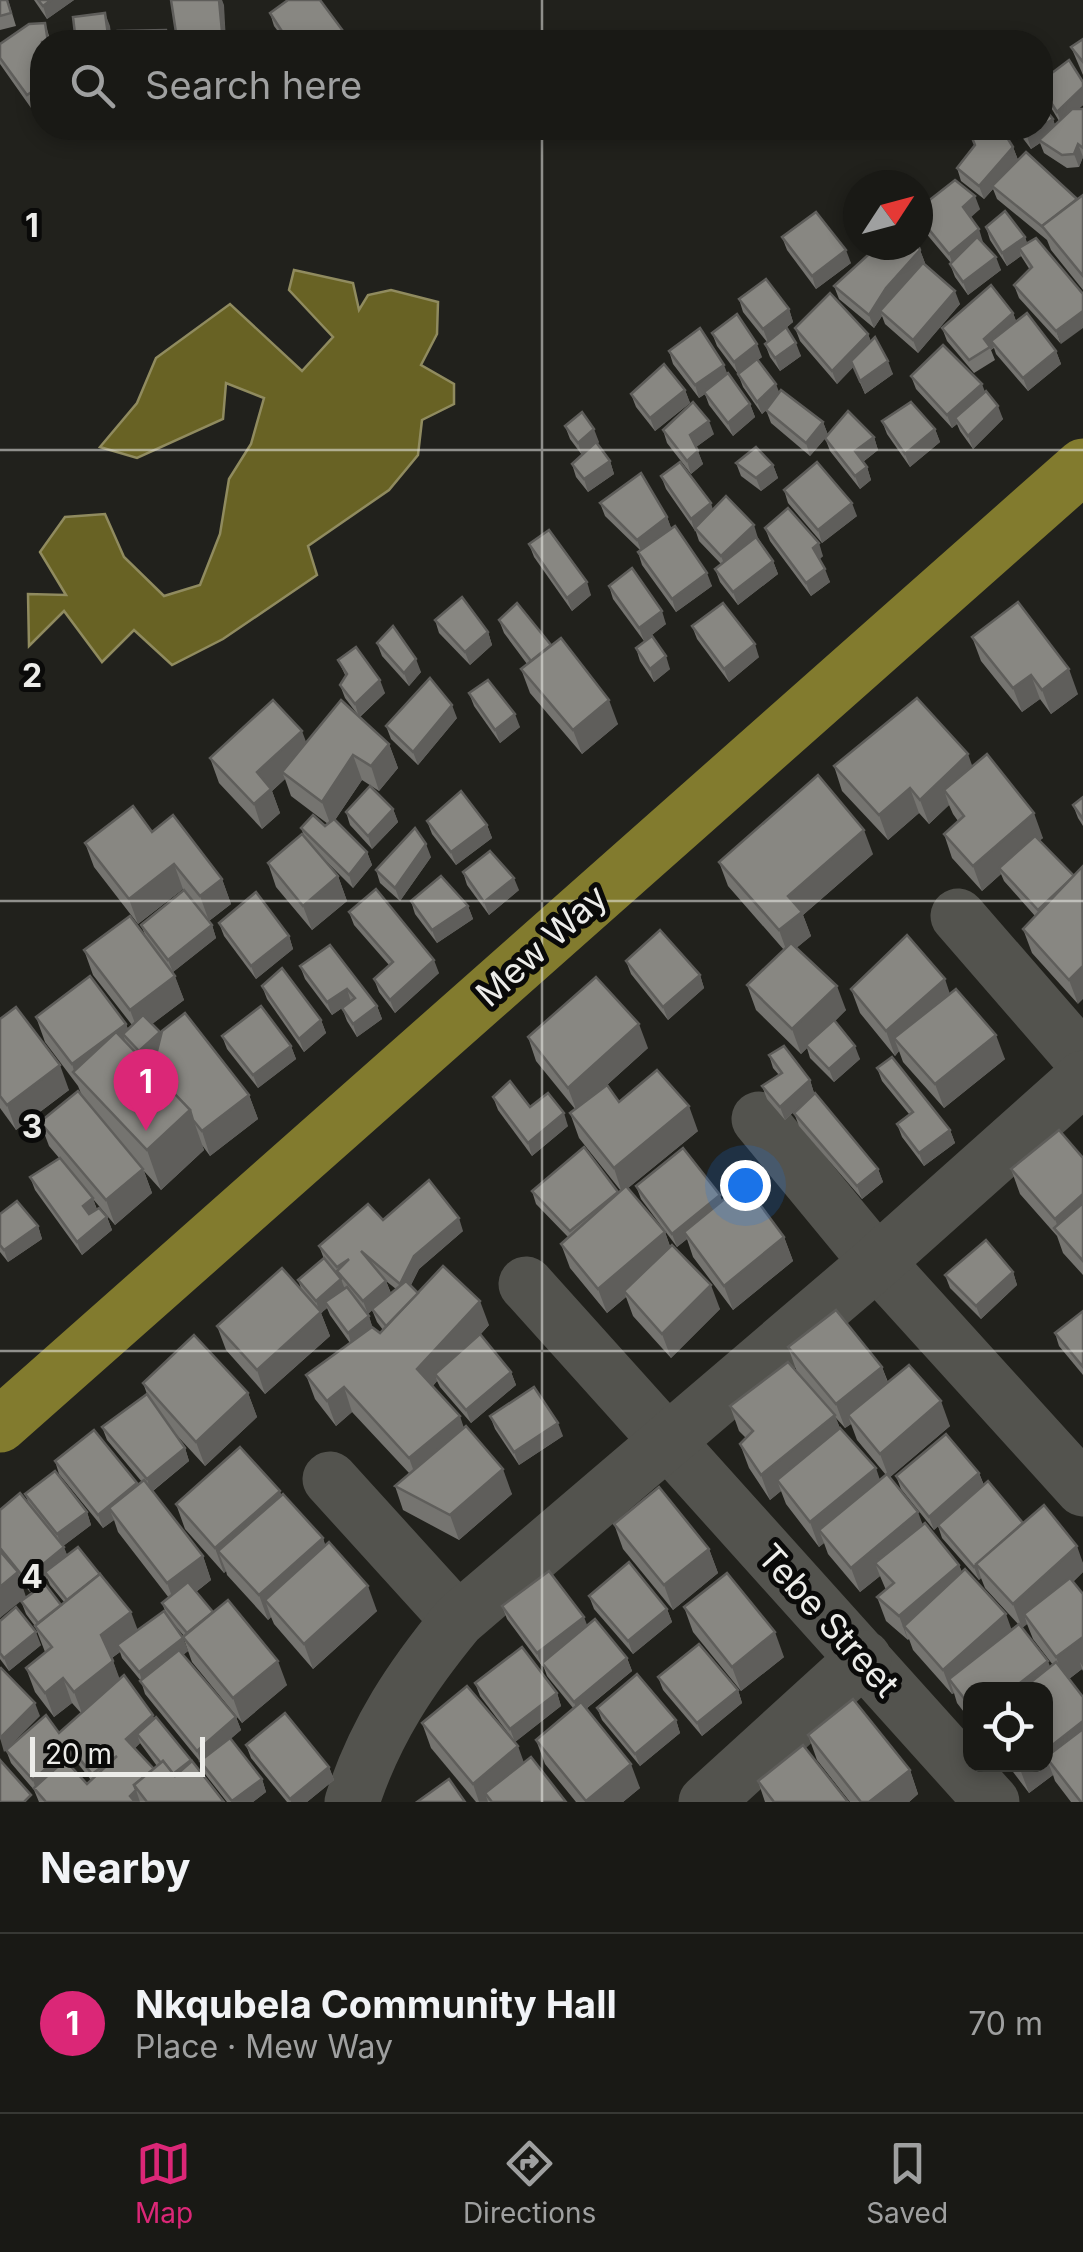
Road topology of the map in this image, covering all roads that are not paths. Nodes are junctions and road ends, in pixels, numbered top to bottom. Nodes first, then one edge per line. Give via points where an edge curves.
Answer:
1 (1083, 466) edge
2 (958, 916) dead end
3 (1083, 1060) edge
4 (1083, 1078) edge
5 (759, 1119) dead end
6 (877, 1262) junction
7 (526, 1284) dead end
8 (0, 1424) edge
9 (665, 1439) junction
10 (330, 1478) dead end
11 (1083, 1488) edge
12 (458, 1620) junction
13 (864, 1658) junction
14 (352, 1802) edge
15 (706, 1802) edge
16 (992, 1802) edge

1 - 8 main road, Mew Way
2 - 3 street
4 - 6 street
5 - 6 street
6 - 9 street
6 - 11 street
7 - 9 street, Tebe Street
9 - 12 street
9 - 13 street, Tebe Street
10 - 12 street
12 - 14 street via 410,1678 373,1741
13 - 15 street
13 - 16 street, Tebe Street

